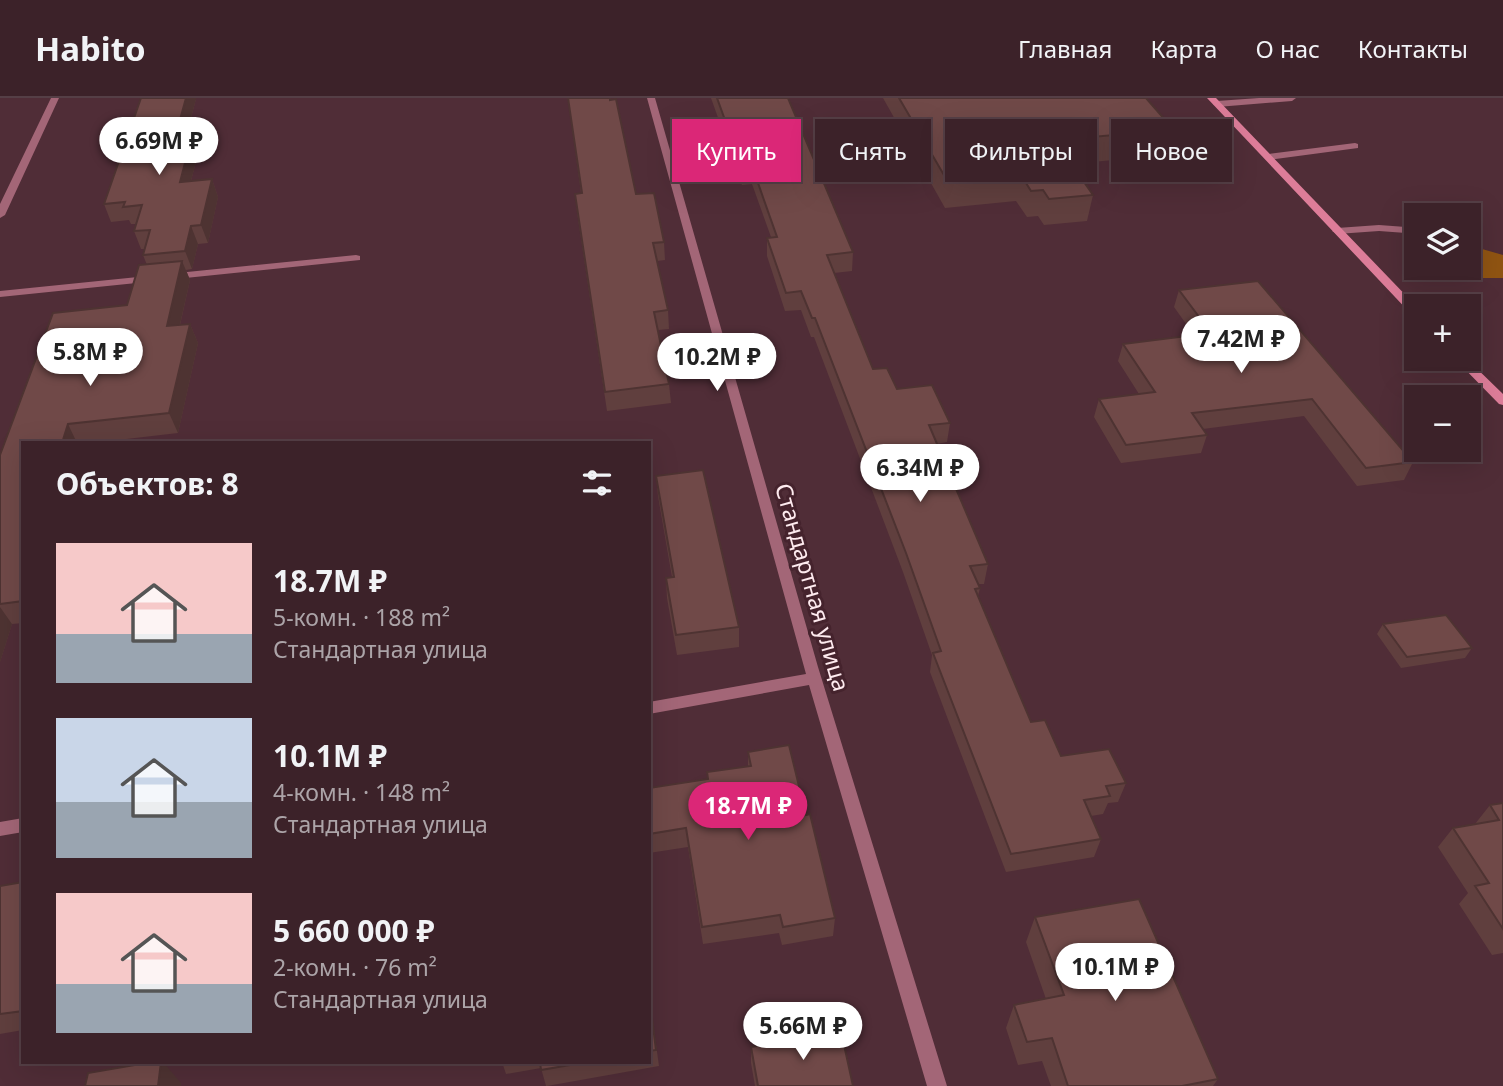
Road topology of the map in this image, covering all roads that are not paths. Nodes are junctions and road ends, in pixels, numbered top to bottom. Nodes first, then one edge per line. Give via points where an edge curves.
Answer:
1 (55, 98) edge
2 (651, 98) edge
3 (1292, 98) edge
4 (1214, 101) edge
5 (1355, 146) dead end
6 (1269, 157) junction
7 (0, 215) edge
8 (1404, 230) edge
9 (1337, 231) junction
10 (355, 258) dead end
11 (0, 294) edge
12 (1404, 301) edge
13 (1473, 371) edge
14 (1503, 401) edge
15 (815, 678) junction
16 (651, 708) edge
17 (21, 825) edge
18 (0, 829) edge
19 (937, 1086) edge

1 - 7 street
2 - 15 street, Стандартная улица
3 - 4 street
4 - 6 main road
5 - 6 street
6 - 9 main road
8 - 9 street
9 - 12 main road
10 - 11 street
13 - 14 main road
15 - 16 street
15 - 19 street, Стандартная улица
17 - 18 street

